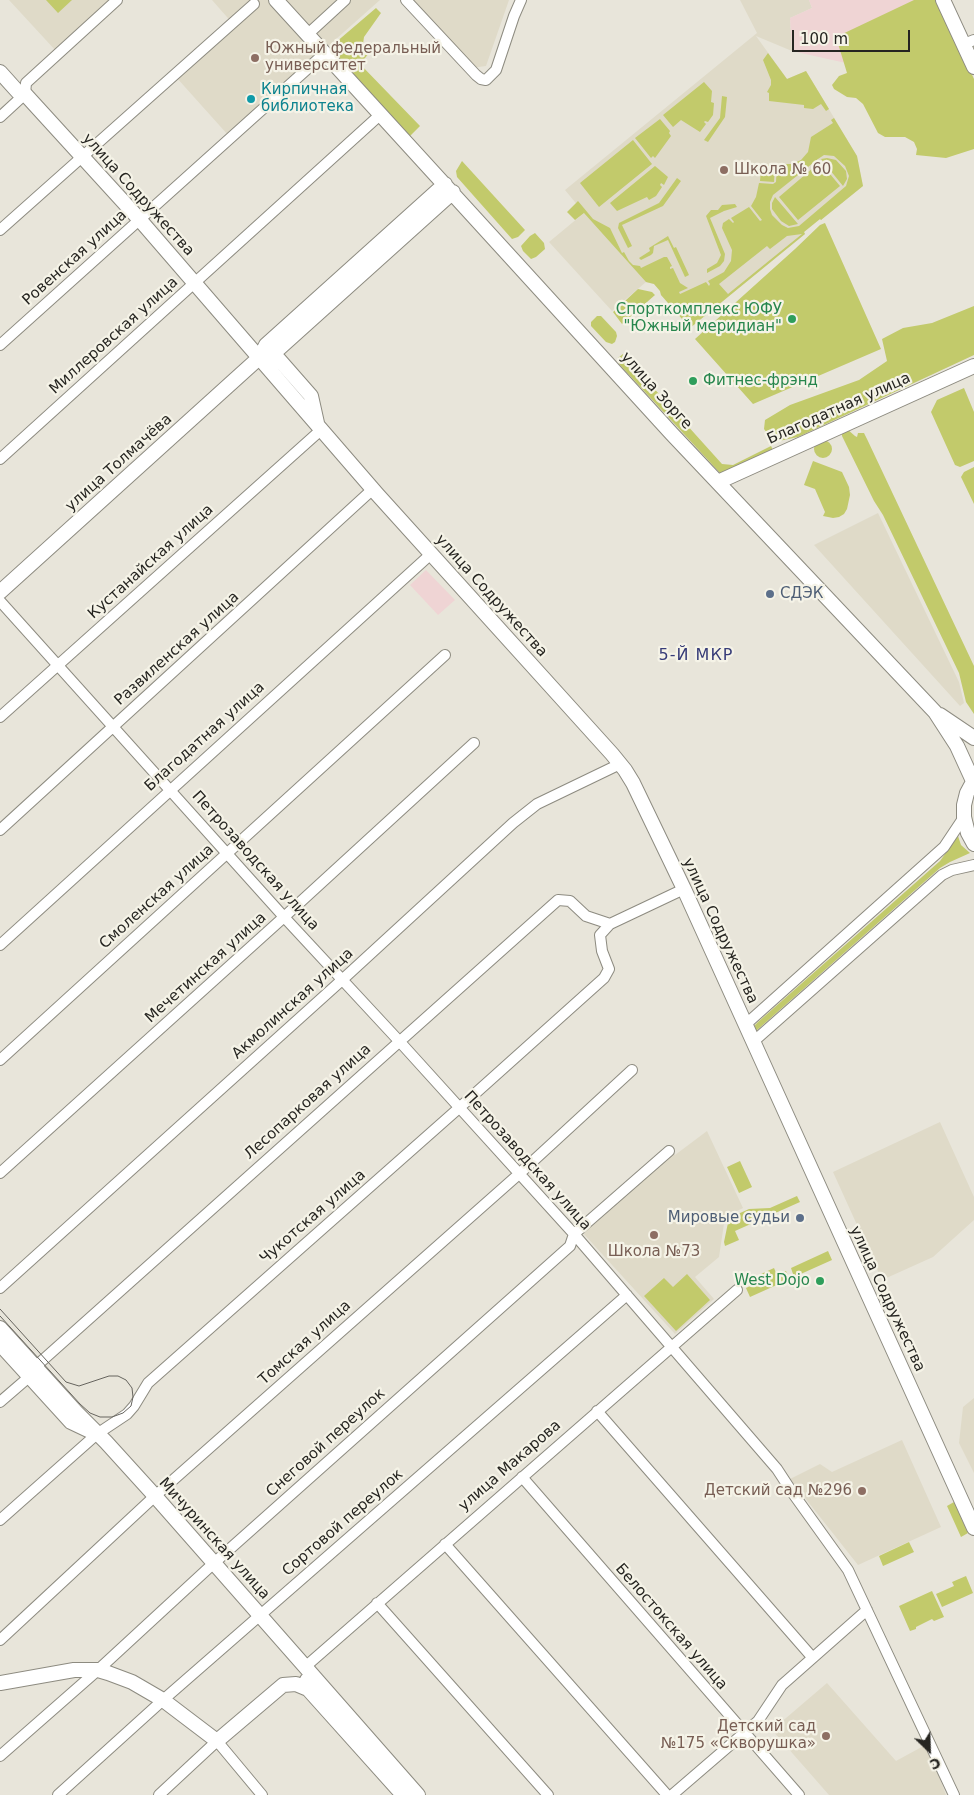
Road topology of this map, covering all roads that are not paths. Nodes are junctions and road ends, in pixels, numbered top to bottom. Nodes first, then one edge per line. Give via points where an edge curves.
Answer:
1 (118, 0) edge
2 (276, 0) edge
3 (345, 0) edge
4 (406, 0) edge
5 (521, 0) edge
6 (943, 0) edge
7 (254, 4) dead end
8 (308, 34) junction
9 (969, 42) edge
10 (325, 53) junction
11 (974, 67) edge
12 (0, 72) edge
13 (25, 94) junction
14 (381, 114) junction
15 (0, 118) edge
16 (81, 156) junction
17 (449, 188) junction
18 (140, 220) junction
19 (0, 230) edge
20 (194, 283) junction
21 (0, 345) edge
22 (266, 352) junction
23 (974, 366) edge
24 (319, 427) junction
25 (0, 458) edge
26 (718, 482) junction
27 (373, 489) junction
28 (431, 554) junction
29 (0, 592) edge
30 (0, 601) edge
31 (445, 656) dead end
32 (58, 666) junction
33 (935, 712) junction
34 (0, 717) edge
35 (114, 727) junction
36 (974, 738) edge
37 (474, 743) dead end
38 (620, 764) junction
39 (973, 781) edge
40 (170, 790) junction
41 (964, 817) junction
42 (0, 830) edge
43 (974, 844) edge
44 (227, 854) junction
45 (974, 865) edge
46 (684, 889) junction
47 (284, 917) junction
48 (610, 924) junction
49 (0, 945) edge
50 (342, 980) junction
51 (745, 1025) junction
52 (400, 1042) junction
53 (753, 1042) junction
54 (0, 1060) edge
55 (632, 1070) dead end
56 (459, 1108) junction
57 (669, 1150) dead end
58 (0, 1173) edge
59 (519, 1174) junction
60 (574, 1234) junction
61 (0, 1288) edge
62 (737, 1290) dead end
63 (627, 1295) junction
64 (0, 1328) edge
65 (0, 1344) edge
66 (672, 1347) junction
67 (32, 1372) junction
68 (0, 1402) edge
69 (598, 1411) junction
70 (97, 1434) junction
71 (522, 1477) junction
72 (155, 1496) junction
73 (0, 1520) edge
74 (974, 1528) edge
75 (446, 1544) junction
76 (214, 1563) junction
77 (377, 1603) junction
78 (867, 1610) junction
79 (261, 1616) junction
80 (0, 1640) edge
81 (812, 1658) junction
82 (305, 1667) junction
83 (98, 1670) junction
84 (0, 1683) edge
85 (308, 1689) junction
86 (163, 1700) junction
87 (744, 1734) junction
88 (217, 1741) junction
89 (0, 1756) edge
90 (58, 1795) edge
91 (159, 1795) edge
92 (262, 1795) edge
93 (403, 1795) edge
94 (418, 1795) edge
95 (548, 1795) edge
96 (667, 1795) edge
97 (672, 1795) edge
98 (799, 1795) edge
99 (954, 1795) edge

1 - 13 street via 26,83
2 - 8 street, улица Зорге
3 - 8 street
4 - 5 street via 476,75 486,80 496,70
6 - 9 street
7 - 16 street
8 - 10 street, улица Зорге
9 - 11 street
10 - 14 street, улица Зорге
10 - 18 street, Ровенская улица
12 - 13 street, улица Содружества via 18,92
13 - 15 street
13 - 16 street, улица Содружества
14 - 17 street, улица Зорге
14 - 20 street, Миллеровская улица
16 - 18 street, улица Содружества
16 - 19 street
17 - 22 street, улица Толмачёва
17 - 26 street, улица Зорге
18 - 20 street, улица Содружества
18 - 21 street, Ровенская улица
20 - 22 street, улица Содружества via 248,344
20 - 25 street, Миллеровская улица
22 - 24 street, улица Содружества
22 - 29 street, улица Толмачёва
23 - 26 street, Благодатная улица
24 - 27 street, улица Содружества
24 - 32 street, Кустанайская улица
26 - 33 street, улица Зорге
27 - 28 street, улица Содружества
27 - 35 street, Развиленская улица
28 - 38 street, улица Содружества
28 - 40 street, Благодатная улица
30 - 32 street, Петрозаводская улица
31 - 44 street, Смоленская улица
32 - 34 street, Кустанайская улица
32 - 35 street, Петрозаводская улица
33 - 36 street, улица Зорге
33 - 39 street, улица Зорге via 957,746
35 - 40 street, Петрозаводская улица
35 - 42 street, Развиленская улица
37 - 47 street, Мечетинская улица
38 - 46 street, улица Содружества via 633,783
38 - 50 street, Акмолинская улица via 537,804
39 - 41 street via 967,793
40 - 44 street, Петрозаводская улица
40 - 49 street, Благодатная улица
41 - 43 street
41 - 51 street via 944,847
44 - 47 street, Петрозаводская улица
44 - 54 street, Смоленская улица
45 - 53 street via 942,876
46 - 48 street
46 - 51 street, улица Содружества
47 - 50 street, Петрозаводская улица
47 - 58 street, Мечетинская улица
48 - 52 street, Лесопарковая улица via 586,916 570,901 558,900
48 - 56 street, Чукотская улица via 600,935 609,969 604,978
50 - 52 street, Петрозаводская улица
50 - 61 street, Акмолинская улица
51 - 53 street, улица Содружества
52 - 56 street, Петрозаводская улица
52 - 67 street, Лесопарковая улица
53 - 74 street, улица Содружества
55 - 59 street, Томская улица
56 - 59 street, Петрозаводская улица
56 - 70 street, Чукотская улица via 148,1382 127,1414
57 - 60 street, Снеговой переулок
59 - 60 street, Петрозаводская улица
59 - 72 street, Томская улица
60 - 63 street, Петрозаводская улица
60 - 76 street, Снеговой переулок via 570,1246
62 - 66 street, улица Макарова
63 - 66 street, Петрозаводская улица
63 - 79 street, Сортовой переулок
64 - 67 street, Мичуринская улица
65 - 67 street, Мичуринская улица
66 - 69 street, улица Макарова
66 - 78 street, Петрозаводская улица via 777,1469 843,1561
67 - 68 street, Лесопарковая улица
67 - 70 street, Мичуринская улица via 71,1422
69 - 71 street, улица Макарова
69 - 81 street
70 - 72 street, Мичуринская улица
70 - 73 street, Чукотская улица
71 - 75 street, улица Макарова
71 - 87 street, Белостокская улица
72 - 76 street, Мичуринская улица
72 - 80 street, Томская улица
75 - 77 street, улица Макарова
75 - 96 street
76 - 79 street, Мичуринская улица
76 - 83 street, Снеговой переулок
77 - 82 street, улица Макарова
77 - 95 street
78 - 81 street
78 - 99 street, Петрозаводская улица
79 - 82 street, Мичуринская улица
79 - 86 street, Сортовой переулок
81 - 87 street via 782,1685 758,1721
82 - 85 street
82 - 94 street, Мичуринская улица
83 - 84 street via 74,1670
83 - 86 street via 132,1682
83 - 89 street, Снеговой переулок
85 - 88 street via 296,1684 283,1685
85 - 93 street
86 - 88 street
86 - 90 street, Сортовой переулок
87 - 97 street
87 - 98 street, Белостокская улица
88 - 91 street
88 - 92 street

